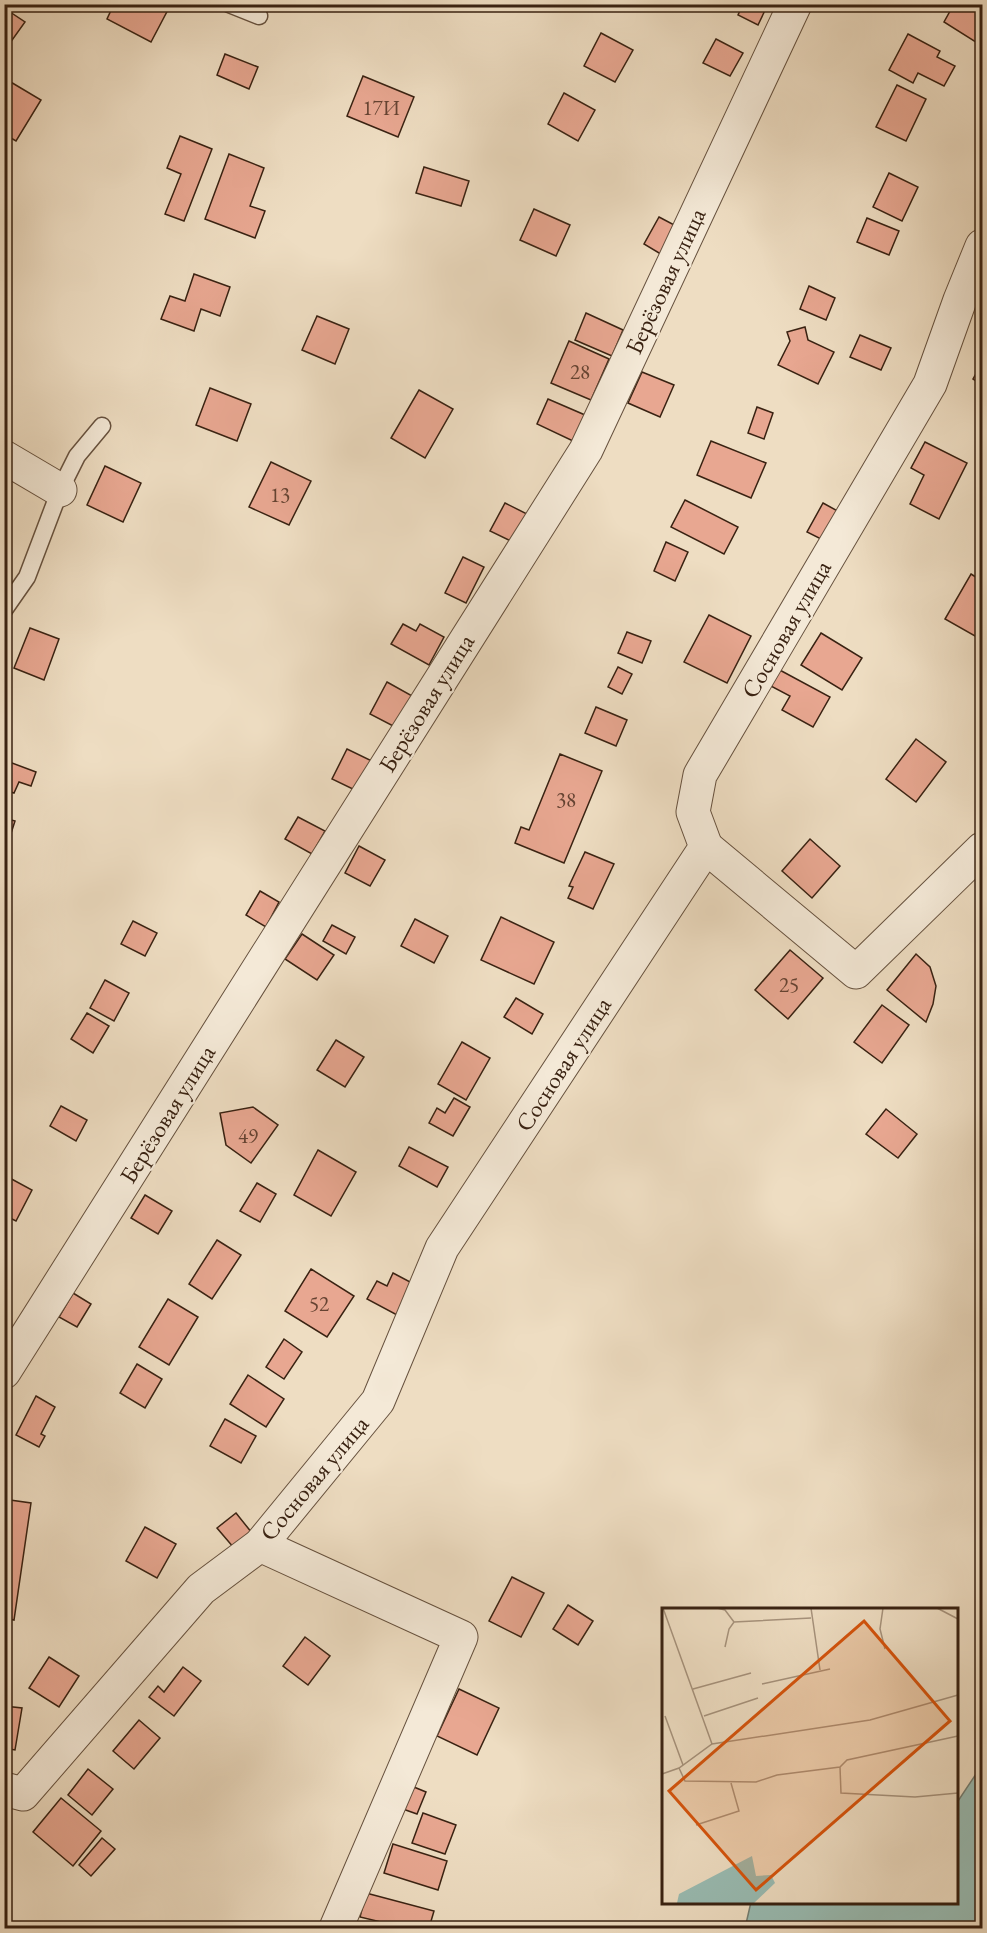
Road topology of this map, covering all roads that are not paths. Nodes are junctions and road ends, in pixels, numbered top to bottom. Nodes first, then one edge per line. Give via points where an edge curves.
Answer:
1 (230, 4) edge
2 (795, 4) edge
3 (259, 16) dead end
4 (982, 246) edge
5 (102, 426) dead end
6 (4, 457) edge
7 (60, 490) junction
8 (4, 610) edge
9 (706, 847) junction
10 (982, 849) edge
11 (4, 1372) edge
12 (260, 1545) junction
13 (4, 1789) edge
14 (336, 1929) edge

1 - 3 lane
2 - 11 street, Берёзовая улица via 586,450
4 - 9 street, Сосновая улица via 930,384 700,775 693,812
5 - 7 lane via 77,456
6 - 7 street
7 - 8 lane via 27,577
9 - 10 street via 856,972
9 - 12 street, Сосновая улица via 442,1248 378,1401
12 - 13 street, Сосновая улица via 201,1589 23,1794
12 - 14 street via 461,1638

